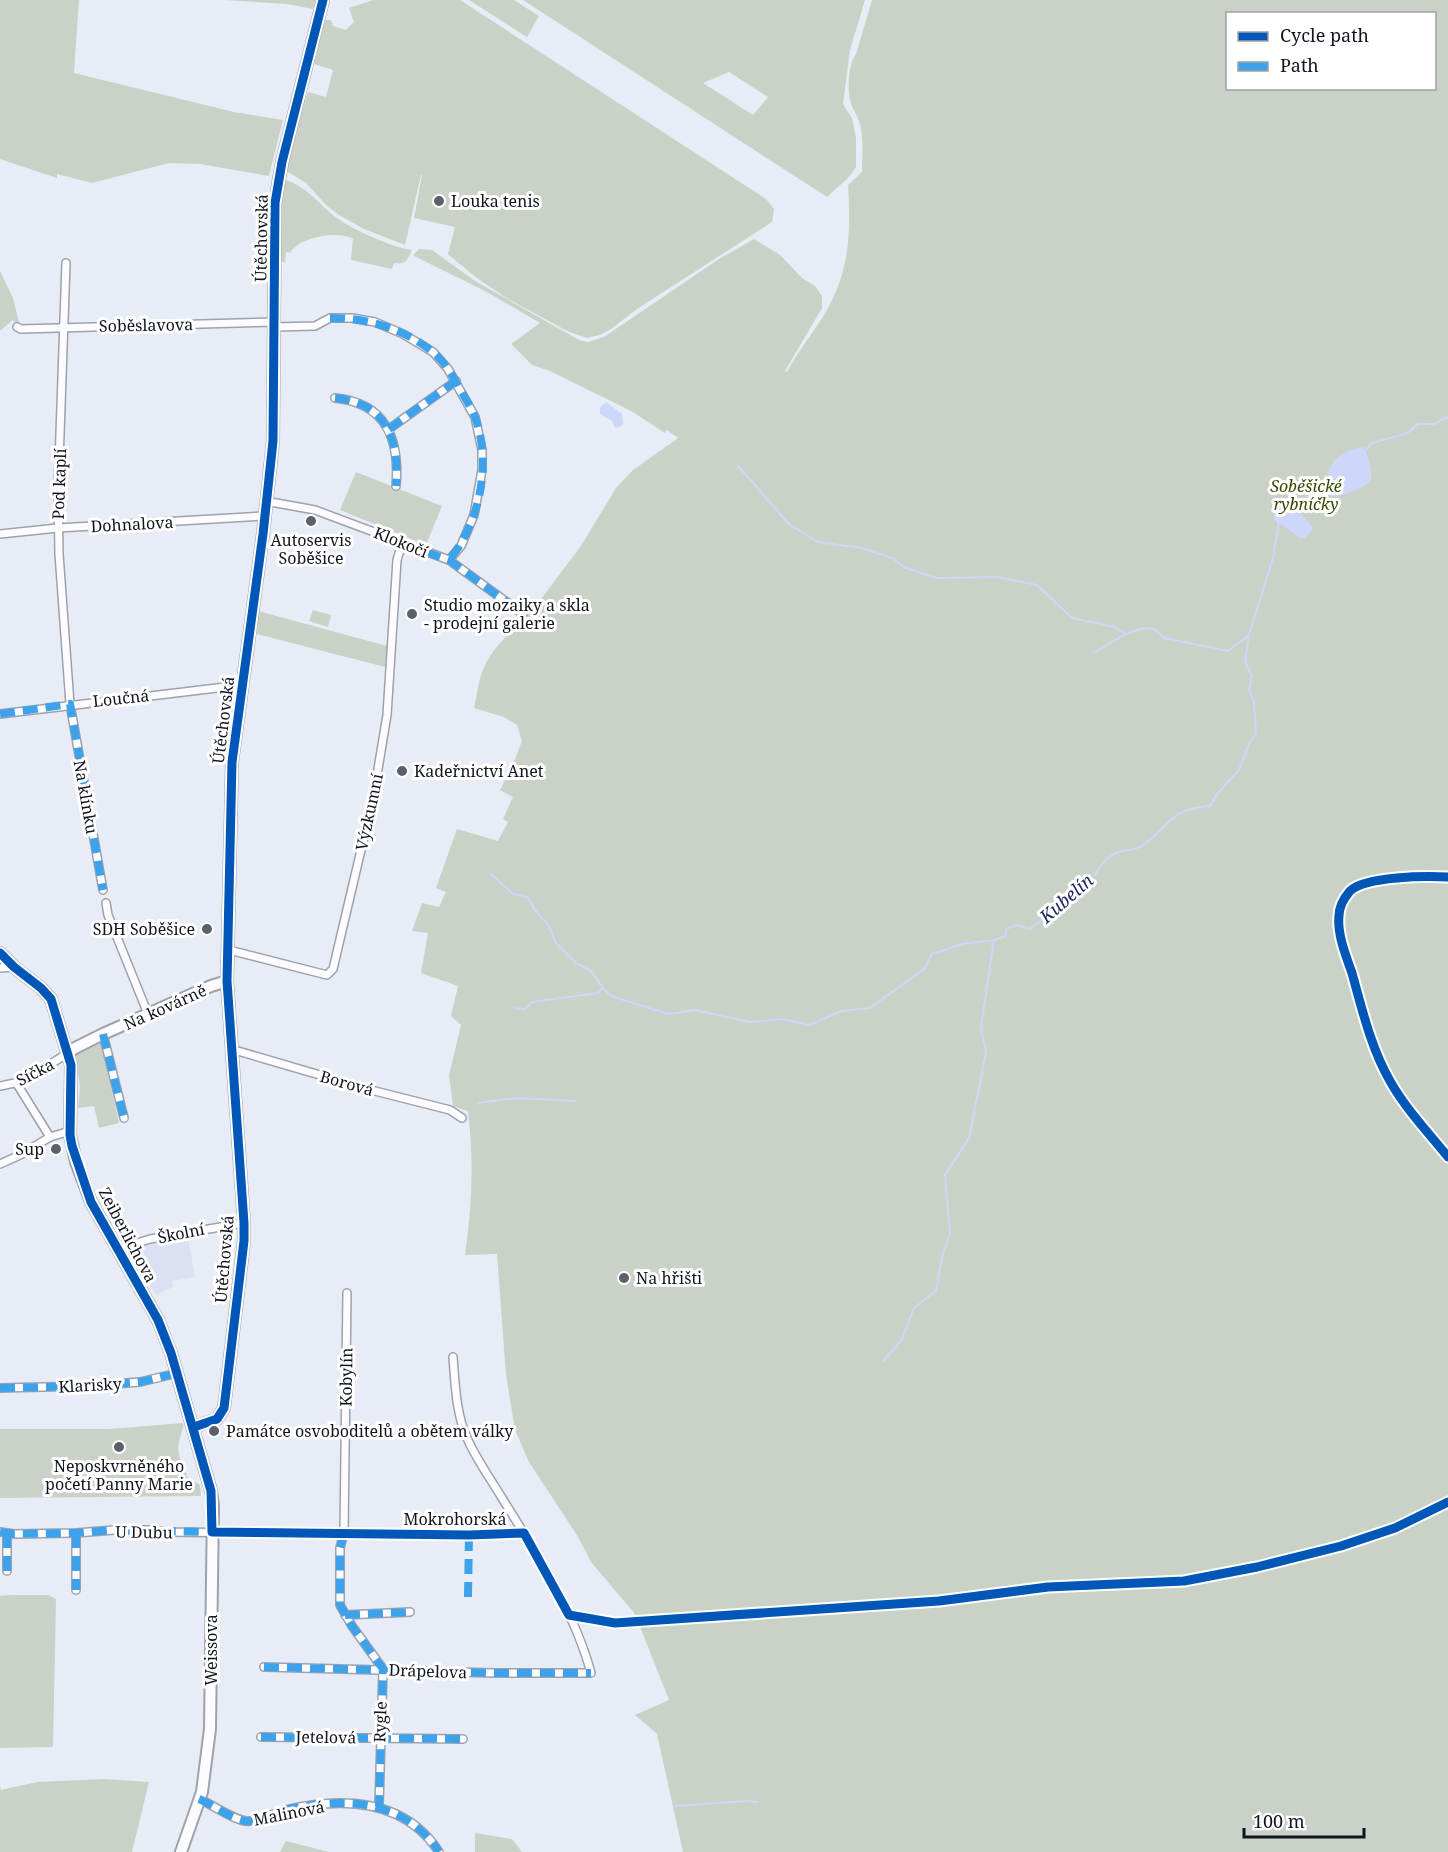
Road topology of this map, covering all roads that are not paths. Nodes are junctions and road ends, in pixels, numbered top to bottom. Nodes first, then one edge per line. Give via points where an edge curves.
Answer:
1 (322, 2) edge
2 (66, 263) dead end
3 (275, 325) junction
4 (17, 327) dead end
5 (64, 327) junction
6 (456, 381) junction
7 (335, 398) dead end
8 (389, 429) junction
9 (396, 486) dead end
10 (266, 501) junction
11 (264, 516) junction
12 (58, 528) junction
13 (0, 534) edge
14 (402, 543) junction
15 (449, 560) junction
16 (523, 614) dead end
17 (242, 685) junction
18 (70, 704) junction
19 (0, 714) edge
20 (103, 890) dead end
21 (106, 903) dead end
22 (229, 950) junction
23 (0, 953) edge
24 (0, 968) edge
25 (14, 968) junction
26 (227, 981) junction
27 (148, 1014) junction
28 (103, 1034) junction
29 (231, 1049) junction
30 (68, 1053) junction
31 (17, 1084) junction
32 (0, 1086) edge
33 (124, 1118) dead end
34 (462, 1118) dead end
35 (70, 1131) junction
36 (50, 1137) junction
37 (0, 1164) edge
38 (244, 1223) junction
39 (118, 1250) junction
40 (347, 1293) dead end
41 (453, 1357) dead end
42 (178, 1373) junction
43 (0, 1388) edge
44 (194, 1427) junction
45 (207, 1476) joint
46 (3, 1532) edge
47 (212, 1532) junction
48 (76, 1533) junction
49 (344, 1533) junction
50 (524, 1533) junction
51 (7, 1571) dead end
52 (76, 1590) dead end
53 (410, 1612) dead end
54 (345, 1615) junction
55 (569, 1615) junction
56 (649, 1621) dead end
57 (264, 1667) dead end
58 (383, 1669) junction
59 (591, 1673) joint
60 (261, 1737) dead end
61 (379, 1738) junction
62 (463, 1739) dead end
63 (200, 1798) junction
64 (379, 1806) junction
65 (181, 1852) edge
66 (439, 1852) edge

1 - 3 street, Útěchovská via 278,179
2 - 5 street, Pod kaplí
3 - 5 street, Soběslavova
3 - 6 street, Soběslavova via 315,326 330,318 375,322 433,352
3 - 10 street, Útěchovská via 273,441
4 - 5 street, Soběslavova
5 - 12 street, Pod kaplí
6 - 8 street
6 - 15 street, Soběslavova via 475,417 482,470 474,515 461,546
7 - 8 street via 367,408
8 - 9 street via 396,455
10 - 11 street, Útěchovská
10 - 14 street, Klokočí via 315,510
11 - 12 street, Dohnalova
11 - 17 street, Útěchovská
12 - 13 street, Dohnalova
12 - 18 street, Pod kaplí
14 - 15 street, Klokočí
14 - 22 street, Výzkumní via 397,560 387,715 373,799 333,969 327,975
15 - 16 street, Klokočí
17 - 18 street, Loučná
17 - 22 street, Útěchovská via 232,762
18 - 19 street, Loučná
18 - 20 street, Na klínku
21 - 27 street
22 - 26 street, Útěchovská
23 - 25 street, Zeiberlichova
24 - 25 street
25 - 30 street, Zeiberlichova via 51,999
26 - 27 street, Na kovárně
26 - 29 street, Útěchovská
27 - 28 street, Na kovárně
28 - 30 street, Na kovárně
28 - 33 street, Na kovárně
29 - 34 street, Borová via 450,1110
29 - 38 street, Útěchovská
30 - 31 street, Síčka
30 - 35 street, Zeiberlichova via 72,1077
31 - 32 street, Síčka
31 - 36 street
35 - 36 street
35 - 39 street, Zeiberlichova via 91,1202
36 - 37 street
38 - 39 street, Školní via 150,1239
38 - 44 street, Útěchovská via 224,1408 217,1419
39 - 42 street, Zeiberlichova via 158,1320
40 - 49 street, Kobylín
41 - 50 street via 455,1388 467,1438
42 - 43 street, Klarisky via 140,1382
42 - 44 street, Zeiberlichova
44 - 45 street, Zeiberlichova
45 - 47 street, Weissova via 213,1499
46 - 48 street, U Dubu
46 - 51 street, U Dubu
47 - 48 street, U Dubu
47 - 49 street, Mokrohorská
47 - 63 street, Weissova via 210,1729
48 - 52 street
49 - 50 street, Mokrohorská
49 - 54 street via 340,1548 340,1605
50 - 55 street, Mokrohorská
53 - 54 street
54 - 58 street
55 - 56 street via 615,1623
55 - 59 street, Mokrohorská
57 - 58 street, Drápelova
58 - 59 street, Drápelova
58 - 61 street, Rygle
60 - 61 street, Jetelová
61 - 62 street, Jetelová
61 - 64 street, Rygle
63 - 64 street, Malinová via 249,1822 310,1806
63 - 65 street, Weissova
64 - 66 street, Malinová via 414,1825

